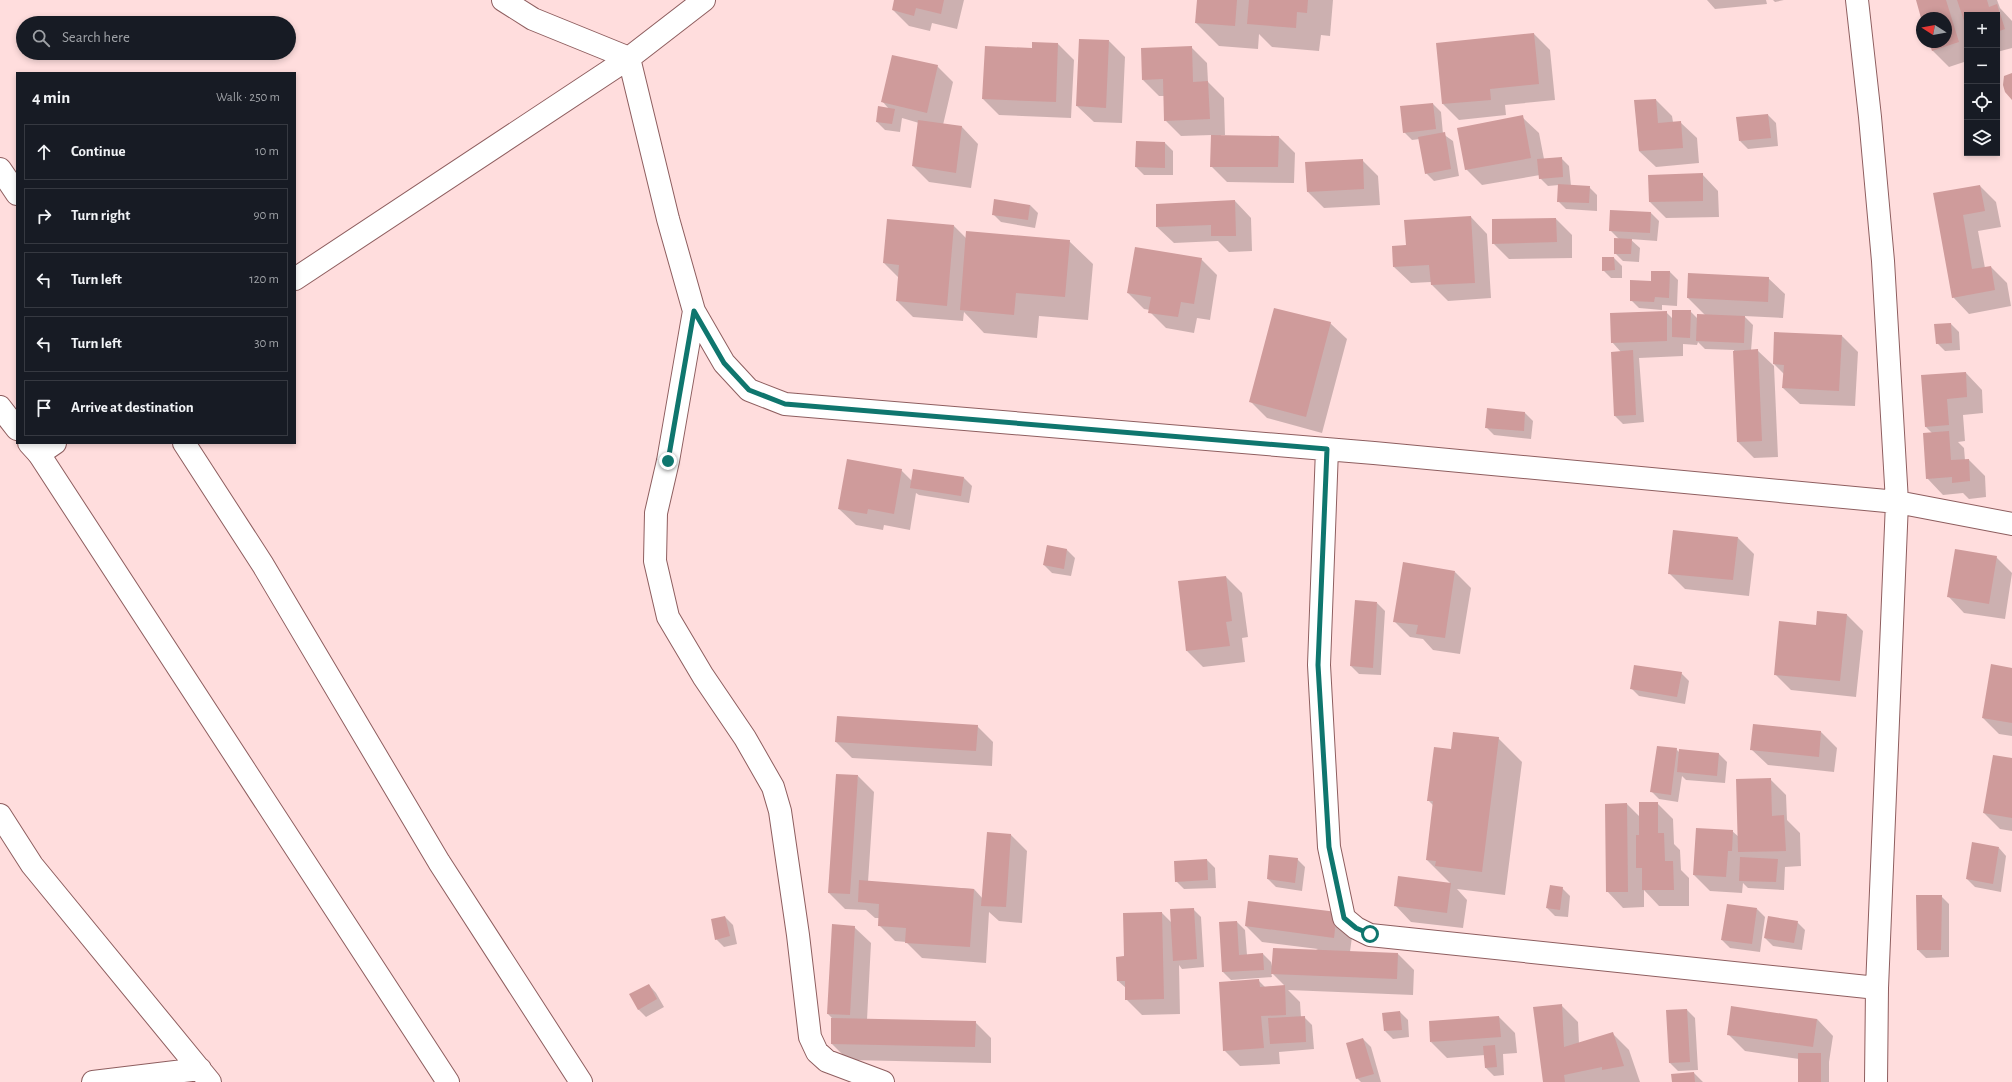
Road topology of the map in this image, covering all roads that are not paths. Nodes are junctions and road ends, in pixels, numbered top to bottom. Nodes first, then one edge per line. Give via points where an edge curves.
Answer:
1 (504, 0) edge
2 (704, 0) edge
3 (1857, 0) edge
4 (533, 10) edge
5 (629, 58) junction
6 (0, 169) edge
7 (16, 193) edge
8 (296, 278) edge
9 (694, 311) junction
10 (185, 444) edge
11 (41, 447) edge
12 (1327, 449) junction
13 (1897, 502) junction
14 (2012, 524) edge
15 (0, 816) edge
16 (1877, 988) junction
17 (205, 1076) edge
18 (93, 1082) edge
19 (448, 1082) edge
20 (581, 1082) edge
21 (883, 1082) edge
22 (1876, 1082) edge

1 - 4 street
2 - 5 street
3 - 13 street via 1882,254
4 - 5 street
5 - 8 street
5 - 9 street via 668,219
6 - 7 street
9 - 12 street via 724,363 749,390 785,404
9 - 21 street via 668,461 656,513 655,561 668,617 773,787 780,811 810,1037 817,1052 827,1061
10 - 20 street via 263,566 439,862
11 - 19 street
12 - 13 street
12 - 16 street via 1318,665 1329,847 1344,918 1356,928 1370,934
13 - 14 street
13 - 16 street
15 - 17 street via 32,866
16 - 22 street
17 - 18 street

